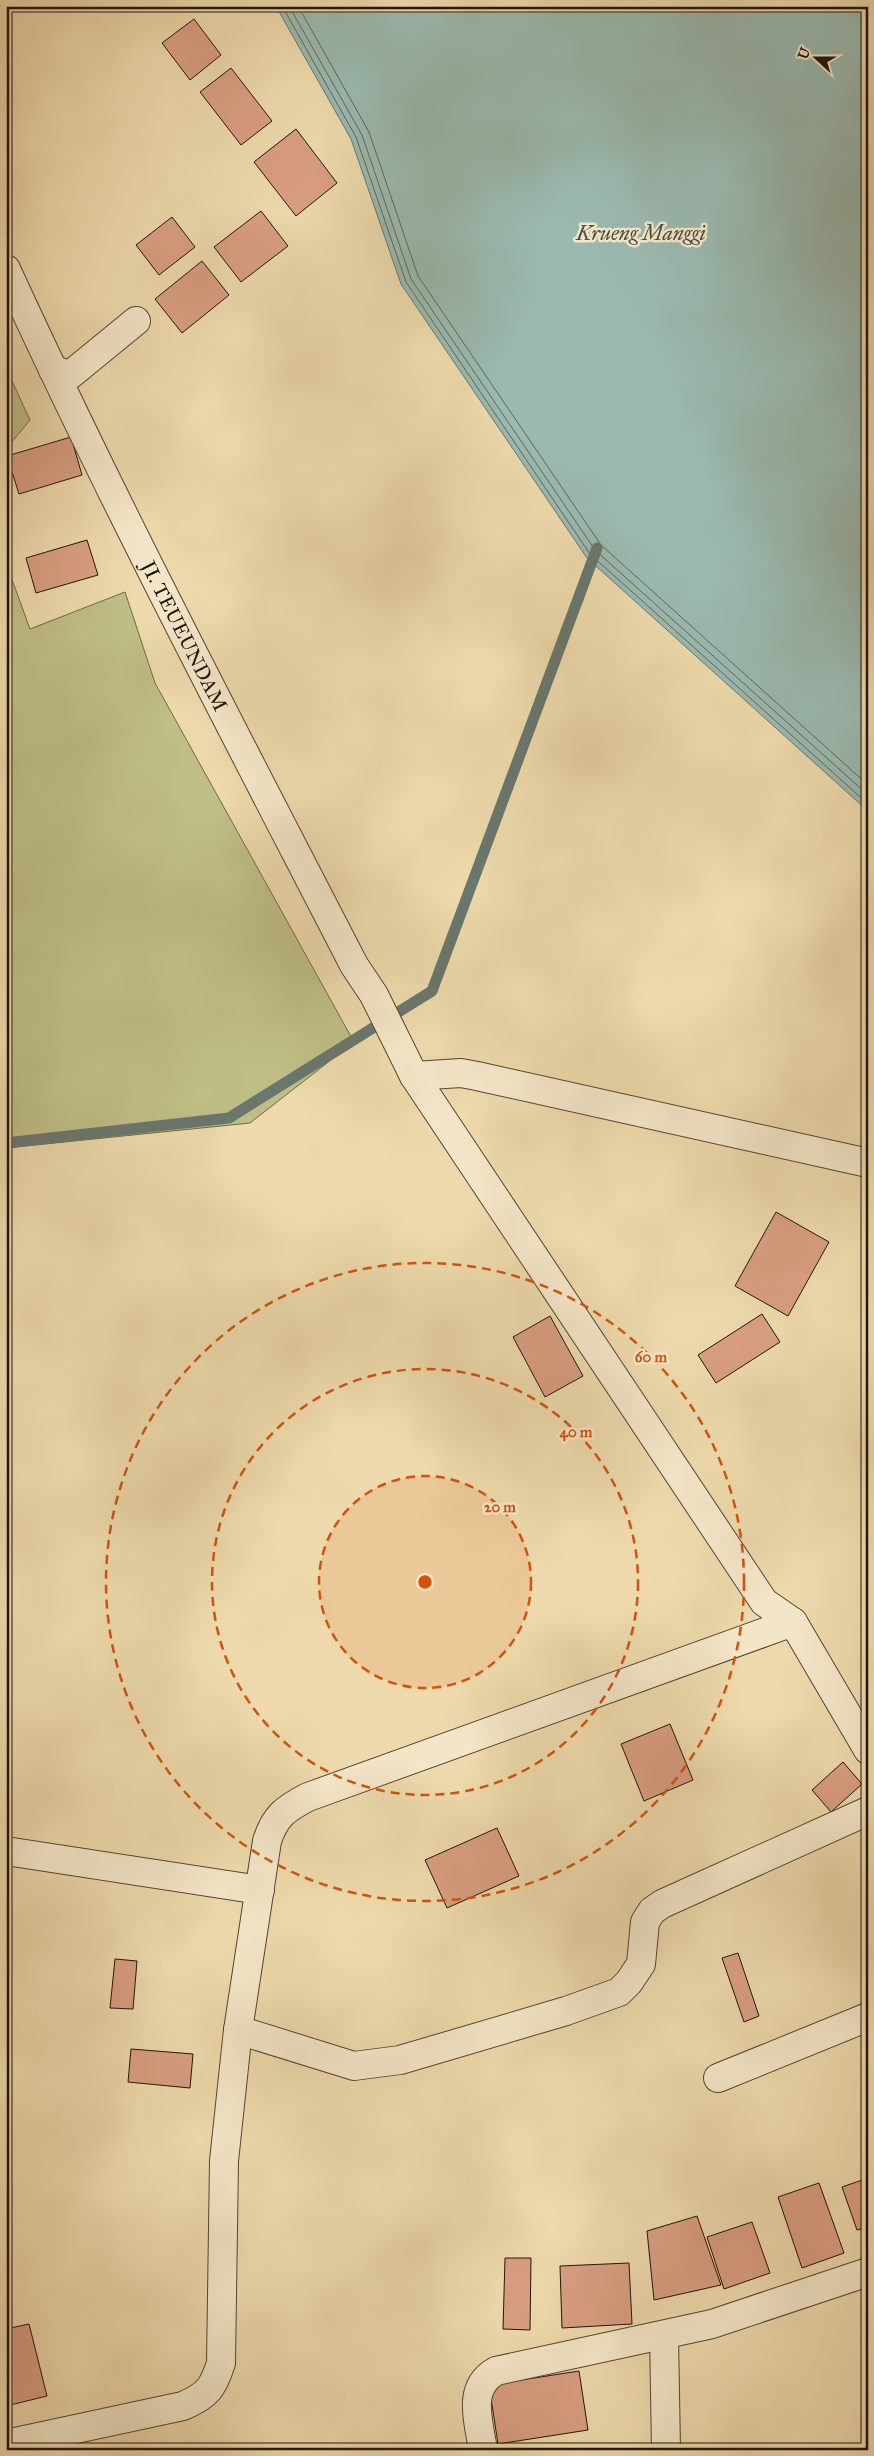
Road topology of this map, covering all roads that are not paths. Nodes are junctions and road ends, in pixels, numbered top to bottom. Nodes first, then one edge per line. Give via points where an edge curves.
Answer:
1 (6, 269) edge
2 (136, 321) dead end
3 (70, 369) junction
4 (414, 1076) junction
5 (868, 1162) edge
6 (793, 1622) junction
7 (868, 1750) edge
8 (868, 1811) edge
9 (6, 1850) edge
10 (260, 1890) junction
11 (868, 2017) edge
12 (238, 2030) junction
13 (718, 2078) dead end
14 (868, 2272) edge
15 (664, 2335) junction
16 (6, 2444) edge
17 (483, 2450) edge
18 (666, 2450) edge

1 - 3 street, JI. TEUEUNDAM
2 - 3 street
3 - 4 street, JI. TEUEUNDAM via 165,597
4 - 5 street via 462,1073
4 - 6 street, JI. TEUEUNDAM via 764,1602
6 - 7 street
6 - 10 street via 308,1797 280,1814 272,1825
8 - 12 street via 662,1904 645,1922 641,1964 629,1982 618,1992 566,2012 400,2060 354,2066
9 - 10 street
10 - 12 street
11 - 13 street
12 - 16 street via 224,2161 221,2363 210,2390 183,2406
14 - 15 street via 712,2324
15 - 17 street via 496,2371 485,2377 477,2398
15 - 18 street

